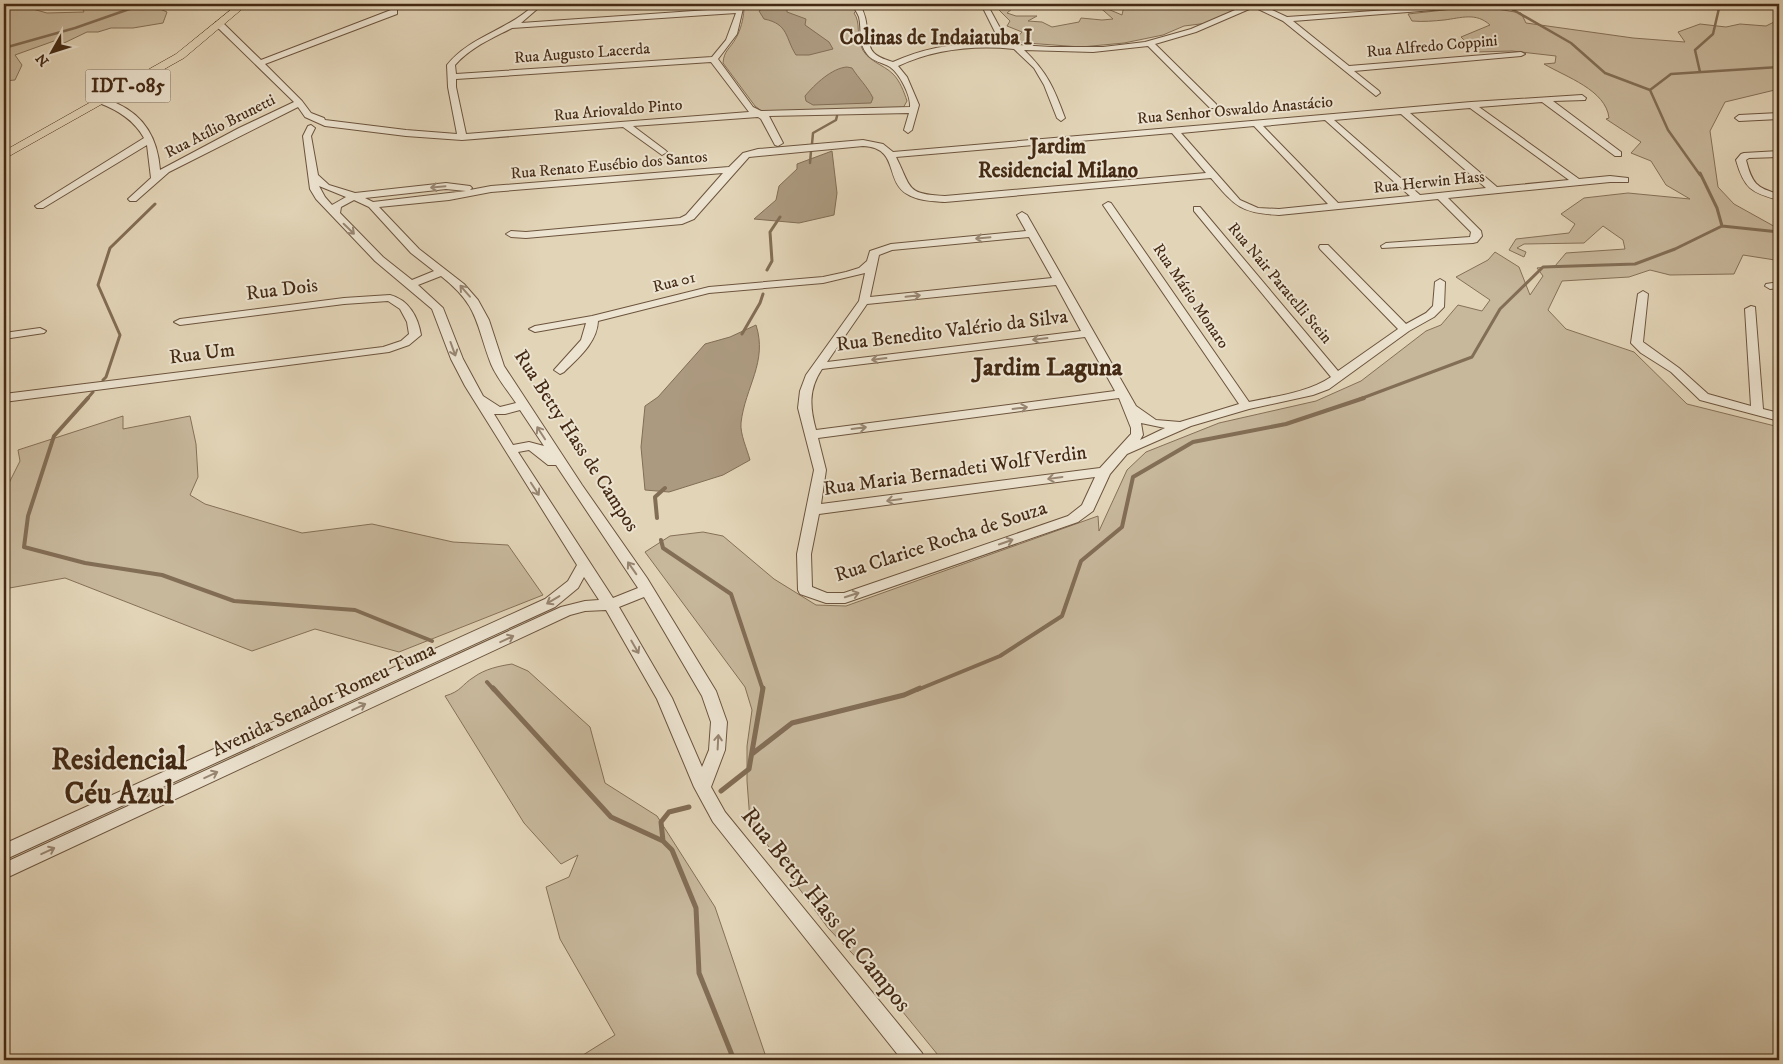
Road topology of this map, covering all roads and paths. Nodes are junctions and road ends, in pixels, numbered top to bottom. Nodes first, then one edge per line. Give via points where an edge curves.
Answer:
1 (243, 4) edge
2 (538, 4) edge
3 (856, 4) edge
4 (984, 4) edge
5 (1254, 4) edge
6 (1472, 5) dead end
7 (741, 7) edge
8 (394, 12) dead end
9 (1286, 19) junction
10 (219, 24) junction
11 (510, 26) junction
12 (1149, 43) junction
13 (1016, 47) junction
14 (1521, 54) dead end
15 (714, 59) junction
16 (260, 64) junction
17 (893, 65) junction
18 (1346, 69) junction
19 (451, 77) junction
20 (1376, 93) dead end
21 (1582, 98) dead end
22 (1544, 99) junction
23 (102, 101) junction
24 (299, 103) junction
25 (1471, 105) junction
26 (1213, 106) dead end
27 (913, 110) junction
28 (1403, 111) junction
29 (759, 114) junction
30 (1779, 116) edge
31 (1326, 117) junction
32 (1062, 118) dead end
33 (1738, 118) dead end
34 (309, 122) junction
35 (1256, 123) junction
36 (626, 125) junction
37 (908, 130) dead end
38 (1174, 130) junction
39 (462, 137) junction
40 (148, 140) junction
41 (778, 143) dead end
42 (662, 152) dead end
43 (1618, 154) dead end
44 (1779, 154) edge
45 (890, 155) junction
46 (4, 156) edge
47 (729, 170) junction
48 (312, 175) junction
49 (1213, 175) junction
50 (156, 179) junction
51 (1625, 180) dead end
52 (1577, 182) junction
53 (490, 189) junction
54 (400, 190) junction
55 (1495, 191) junction
56 (354, 196) junction
57 (1440, 196) junction
58 (1777, 196) edge
59 (1418, 198) junction
60 (133, 199) dead end
61 (398, 202) junction
62 (372, 205) junction
63 (1108, 205) dead end
64 (40, 206) dead end
65 (1335, 206) junction
66 (1197, 209) dead end
67 (335, 214) junction
68 (1022, 215) dead end
69 (511, 234) dead end
70 (1031, 234) junction
71 (1386, 246) dead end
72 (1324, 247) dead end
73 (872, 262) junction
74 (442, 272) junction
75 (823, 280) junction
76 (1059, 281) junction
77 (1440, 282) dead end
78 (410, 285) junction
79 (1644, 294) dead end
80 (866, 296) junction
81 (1751, 309) dead end
82 (592, 319) junction
83 (180, 322) dead end
84 (535, 329) dead end
85 (1405, 329) junction
86 (40, 331) dead end
87 (1089, 333) junction
88 (4, 336) edge
89 (405, 343) joint
90 (820, 366) junction
91 (560, 370) dead end
92 (1338, 378) junction
93 (471, 386) junction
94 (1123, 394) junction
95 (4, 398) edge
96 (523, 405) junction
97 (1246, 406) junction
98 (1130, 407) junction
99 (1757, 411) junction
100 (1779, 416) edge
101 (1187, 424) junction
102 (810, 434) junction
103 (510, 450) junction
104 (1118, 455) junction
105 (1104, 472) junction
106 (577, 488) junction
107 (812, 510) junction
108 (584, 564) junction
109 (647, 590) junction
110 (610, 605) junction
111 (702, 787) junction
112 (4, 852) edge
113 (4, 871) edge
114 (915, 1060) edge

1 - 10 main road, IDT-085
2 - 11 street
3 - 17 street via 865,22 867,50 875,58
4 - 13 street via 1004,40
5 - 9 street
5 - 12 street via 1212,24
6 - 9 street
7 - 11 street
7 - 15 street via 737,28
8 - 16 street
9 - 18 street
10 - 16 street
10 - 23 main road, IDT-085 via 180,56
11 - 19 street via 459,55 451,65
12 - 13 street via 1073,50
12 - 26 street
13 - 17 street via 956,46
13 - 32 street via 1044,79
14 - 18 street, Rua Alfredo Coppini
15 - 19 street, Rua Augusto Lacerda
15 - 29 street via 750,109
16 - 24 street
17 - 27 street via 908,88 915,105
18 - 20 street
19 - 39 street
21 - 22 street, Rua Senhor Oswaldo Anastácio
22 - 25 street, Rua Senhor Oswaldo Anastácio
22 - 43 street
23 - 40 street via 118,106 139,122
23 - 46 main road, IDT-085
24 - 34 street
24 - 50 street, Rua Atílio Brunetti via 166,170
25 - 28 street, Rua Senhor Oswaldo Anastácio
25 - 52 street
27 - 29 street, Rua Ariovaldo Pinto
27 - 37 street
28 - 31 street, Rua Senhor Oswaldo Anastácio
28 - 55 street
29 - 36 street, Rua Ariovaldo Pinto
29 - 41 street via 765,117
30 - 33 street
31 - 35 street, Rua Senhor Oswaldo Anastácio
31 - 59 street
34 - 39 street, Rua Ariovaldo Pinto via 319,127 323,122
34 - 48 street, Rua Betty Hass de Campos via 307,136
35 - 38 street, Rua Senhor Oswaldo Anastácio
35 - 65 street
36 - 39 street, Rua Ariovaldo Pinto
36 - 42 street
38 - 45 street, Rua Senhor Oswaldo Anastácio
38 - 49 street
40 - 50 street via 152,146
40 - 64 street
44 - 58 street via 1744,156 1742,160 1747,181 1758,190
45 - 47 street via 881,144 869,143 758,152 746,155
45 - 49 street via 906,190 922,198 945,199
47 - 53 street, Rua Renato Eusébio dos Santos
47 - 69 street via 690,217 682,220
48 - 56 street, Rua Betty Hass de Campos via 326,187
48 - 67 street, Rua Betty Hass de Campos via 315,189
49 - 65 street, Rua Herwin Hass via 1237,202 1256,211
50 - 60 street, Rua Atílio Brunetti
51 - 52 street, Rua Herwin Hass
52 - 55 street, Rua Herwin Hass
53 -> 54 street, Rua Renato Eusébio dos Santos via 446,186
53 - 61 street, Rua Renato Eusébio dos Santos
54 - 56 street, Rua Renato Eusébio dos Santos
54 - 61 street
55 - 57 street, Rua Herwin Hass
56 - 62 street, Rua Betty Hass de Campos
56 - 67 street via 336,206
57 - 59 street, Rua Herwin Hass
57 - 71 street via 1476,231 1477,236 1473,240
59 - 65 street, Rua Herwin Hass
61 - 62 street, Rua Renato Eusébio dos Santos
62 - 74 street, Rua Betty Hass de Campos via 415,251
63 - 97 street, Rua Mário Monaro
66 - 92 street, Rua Nair Paratelli Stein
67 -> 78 street, Rua Betty Hass de Campos
68 - 70 street
70 -> 73 street, Rua Clarice Rocha de Souza via 890,247 878,250
70 - 76 street
72 - 85 street
73 - 75 street, Rua 01 via 856,273
73 - 80 street, Rua Clarice Rocha de Souza
74 - 78 street
96 -> 74 street, Rua Betty Hass de Campos via 498,366 474,302
75 - 80 street, Rua 01 via 849,282
75 - 82 street, Rua 01 via 708,290
80 -> 76 street
76 - 87 street
77 - 85 street, Rua Clarice Rocha de Souza via 1438,307
78 -> 93 street, Rua Betty Hass de Campos via 437,308
79 - 99 street via 1637,343 1643,350 1676,371 1704,397
80 - 90 street, Rua Clarice Rocha de Souza
81 - 99 street
82 - 84 street, Rua 01
82 - 91 street via 588,338
83 - 89 street, Rua Dois via 390,298 404,307 412,322 415,335
85 - 92 street, Rua Clarice Rocha de Souza
86 - 88 street
87 -> 90 street, Rua Benedito Valério da Silva
87 - 94 street
89 - 95 street, Rua Um via 385,350
90 - 102 street, Rua Clarice Rocha de Souza via 812,375 806,391 804,408
92 - 97 street, Rua Clarice Rocha de Souza via 1309,392
93 - 96 street via 493,411
93 - 103 street, Rua Betty Hass de Campos
94 - 98 street
102 -> 94 street
106 -> 96 street, Rua Betty Hass de Campos
97 - 101 street, Rua Clarice Rocha de Souza
98 - 101 street, Rua Clarice Rocha de Souza via 1152,424
98 - 104 street, Rua Clarice Rocha de Souza via 1138,428 1137,435
99 - 100 street
101 - 104 street, Rua Clarice Rocha de Souza
102 - 107 street, Rua Clarice Rocha de Souza via 820,470
103 - 106 street via 538,446
103 -> 108 street, Rua Betty Hass de Campos
104 - 105 street, Rua Clarice Rocha de Souza
105 -> 107 street, Rua Maria Bernadeti Wolf Verdin
107 -> 105 street, Rua Clarice Rocha de Souza via 804,554 805,590 826,598 845,598 1073,519 1088,508
109 -> 106 street, Rua Betty Hass de Campos
108 - 110 street, Rua Betty Hass de Campos
108 -> 112 street, Avenida Senador Romeu Tuma via 573,584 550,603
109 - 110 street, Avenida Senador Romeu Tuma
111 -> 109 street, Rua Betty Hass de Campos via 718,750 719,722 710,696
110 -> 111 street, Rua Betty Hass de Campos via 664,698
113 -> 110 street, Avenida Senador Romeu Tuma via 566,612 585,606
111 - 114 street, Rua Betty Hass de Campos via 719,817

